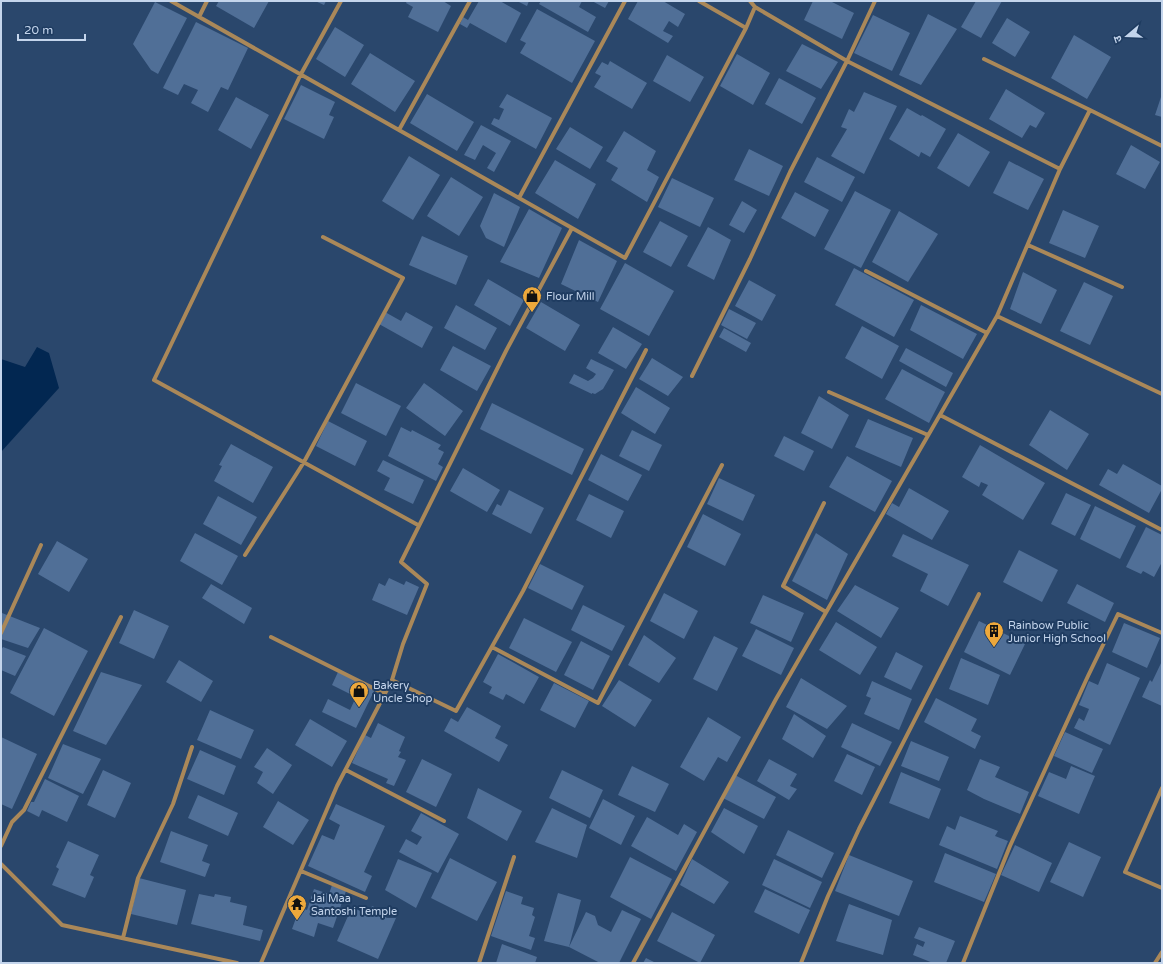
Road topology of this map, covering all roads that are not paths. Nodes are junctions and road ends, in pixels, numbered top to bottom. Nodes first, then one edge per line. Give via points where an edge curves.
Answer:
1 (171, 1) edge
2 (208, 1) edge
3 (341, 1) edge
4 (470, 1) edge
5 (625, 1) edge
6 (699, 1) edge
7 (750, 1) edge
8 (875, 1) edge
9 (755, 7) junction
10 (199, 17) junction
11 (746, 28) junction
12 (984, 59) dead end
13 (847, 61) junction
14 (301, 74) junction
15 (1090, 110) junction
16 (399, 130) junction
17 (1162, 146) edge
18 (1060, 169) junction
19 (519, 198) junction
20 (572, 228) junction
21 (323, 237) dead end
22 (1028, 245) junction
23 (866, 271) dead end
24 (1122, 287) dead end
25 (997, 316) junction
26 (987, 333) junction
27 (646, 350) dead end
28 (692, 376) dead end
29 (829, 392) dead end
30 (1162, 394) edge
31 (940, 415) junction
32 (928, 435) junction
33 (304, 462) junction
34 (722, 465) dead end
35 (824, 503) dead end
36 (418, 525) junction
37 (1162, 530) edge
38 (41, 545) dead end
39 (245, 555) dead end
40 (979, 594) dead end
41 (826, 612) junction
42 (121, 617) dead end
43 (1, 633) edge
44 (1162, 633) edge
45 (271, 637) dead end
46 (492, 647) junction
47 (392, 680) junction
48 (385, 694) junction
49 (192, 747) dead end
50 (346, 770) junction
51 (1162, 788) edge
52 (444, 821) dead end
53 (1, 846) edge
54 (514, 857) dead end
55 (1, 864) edge
56 (301, 871) junction
57 (1162, 888) edge
58 (366, 898) dead end
59 (123, 938) junction
60 (1162, 952) edge
61 (237, 963) edge
62 (261, 963) edge
63 (479, 963) edge
64 (633, 963) edge
65 (801, 963) edge
66 (963, 963) edge
67 (1155, 963) edge

1 - 10 street
2 - 10 street
3 - 14 street
4 - 16 street
5 - 19 street
6 - 11 street
7 - 9 street
8 - 13 street
9 - 11 street
9 - 13 street
10 - 14 street
11 - 20 street via 625,258
12 - 15 street
13 - 18 street
13 - 28 street via 790,172
14 - 16 street
14 - 33 street via 154,380
15 - 17 street
15 - 18 street
16 - 19 street
18 - 22 street
19 - 20 street
20 - 36 street
21 - 33 street via 403,278
22 - 24 street
22 - 25 street
23 - 26 street
25 - 26 street
25 - 30 street
26 - 31 street
27 - 46 street
29 - 32 street
31 - 32 street
31 - 37 street
32 - 41 street
33 - 36 street
33 - 39 street
34 - 46 street via 598,703
35 - 41 street via 783,586
36 - 47 street via 401,562 427,584 402,644
38 - 43 street
40 - 65 street via 859,829
41 - 64 street via 729,784
42 - 53 street via 24,810 12,822
44 - 66 street via 1118,614 1010,846
45 - 48 street
46 - 47 street via 456,711
47 - 48 street
48 - 50 street
49 - 59 street via 173,804 138,878
50 - 52 street
50 - 56 street
51 - 57 street via 1125,872
54 - 63 street
55 - 59 street via 62,925
56 - 58 street
56 - 62 street
59 - 61 street
60 - 67 street

